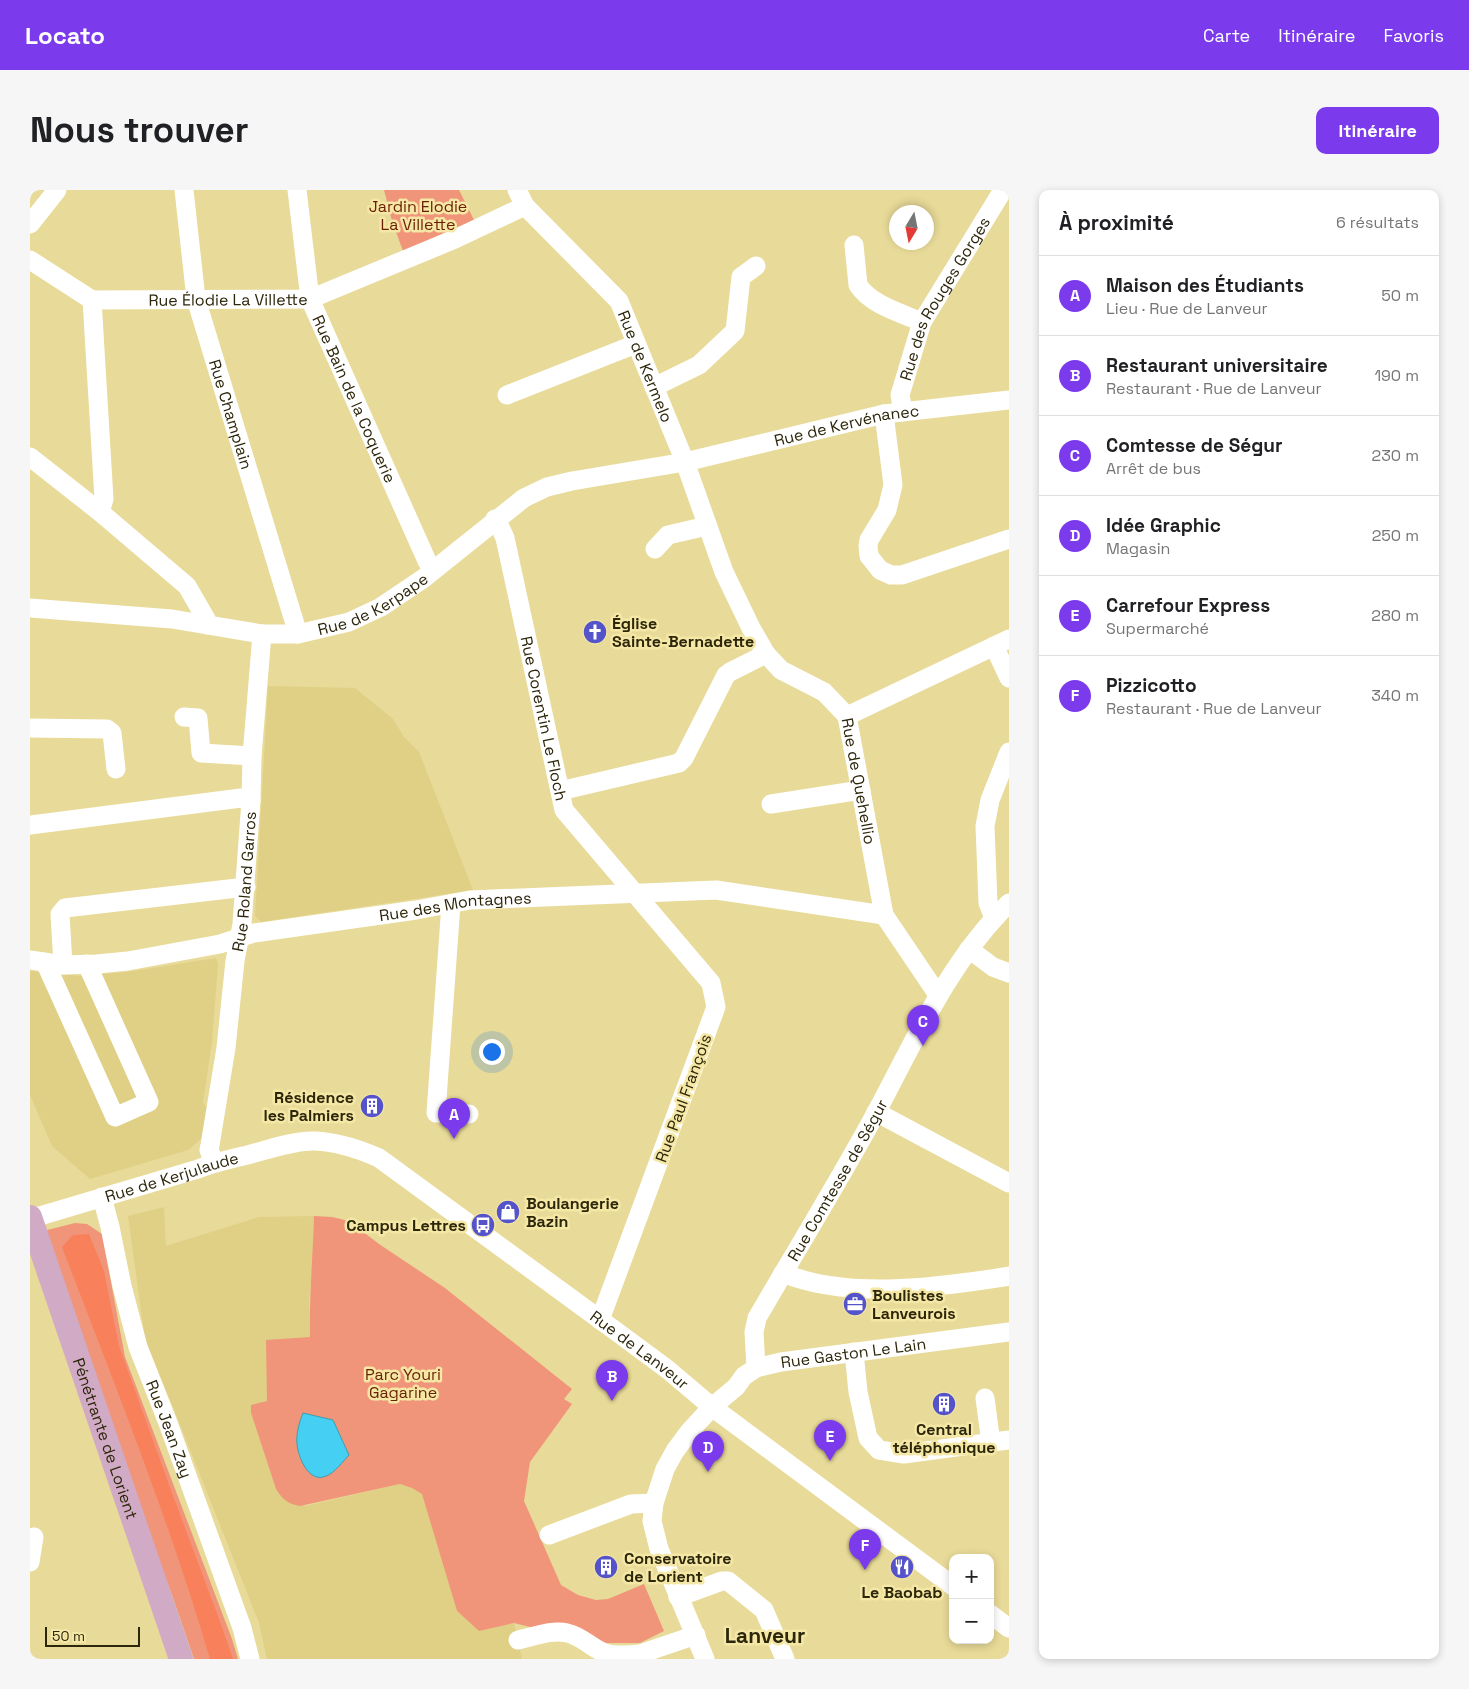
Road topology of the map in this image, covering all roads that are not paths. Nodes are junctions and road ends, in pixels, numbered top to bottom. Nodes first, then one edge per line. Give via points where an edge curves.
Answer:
1 (57, 190) edge
2 (184, 190) edge
3 (297, 190) edge
4 (1003, 190) edge
5 (523, 196) edge
6 (30, 224) edge
7 (854, 245) dead end
8 (30, 260) edge
9 (756, 266) dead end
10 (196, 298) junction
11 (310, 299) junction
12 (92, 300) junction
13 (922, 322) junction
14 (636, 344) junction
15 (654, 387) junction
16 (507, 395) dead end
17 (1009, 400) edge
18 (903, 412) junction
19 (884, 414) junction
20 (30, 457) edge
21 (685, 462) junction
22 (100, 512) junction
23 (495, 520) junction
24 (707, 526) junction
25 (1009, 540) edge
26 (655, 548) dead end
27 (433, 570) junction
28 (30, 608) edge
29 (206, 625) junction
30 (262, 634) junction
31 (298, 634) junction
32 (1001, 642) edge
33 (766, 654) junction
34 (1009, 678) edge
35 (846, 716) junction
36 (184, 717) dead end
37 (30, 728) edge
38 (1009, 752) edge
39 (252, 756) junction
40 (116, 769) dead end
41 (861, 790) junction
42 (560, 791) junction
43 (251, 800) junction
44 (770, 804) dead end
45 (30, 825) edge
46 (246, 887) junction
47 (636, 895) junction
48 (450, 904) junction
49 (1009, 904) edge
50 (884, 915) junction
51 (994, 918) junction
52 (238, 939) junction
53 (969, 949) junction
54 (46, 962) edge
55 (87, 964) junction
56 (1009, 973) edge
57 (938, 995) junction
58 (876, 1112) junction
59 (469, 1114) dead end
60 (314, 1141) joint
61 (214, 1162) junction
62 (1009, 1183) edge
63 (102, 1197) junction
64 (30, 1218) edge
65 (783, 1273) junction
66 (1009, 1276) edge
67 (600, 1320) junction
68 (1009, 1332) edge
69 (854, 1352) junction
70 (756, 1368) junction
71 (986, 1398) dead end
72 (712, 1407) junction
73 (1000, 1442) edge
74 (654, 1503) junction
75 (549, 1535) dead end
76 (34, 1537) dead end
77 (30, 1562) edge
78 (949, 1583) edge
79 (678, 1597) junction
80 (994, 1617) edge
81 (1009, 1628) edge
82 (696, 1635) junction
83 (518, 1640) dead end
84 (596, 1653) edge
85 (632, 1657) edge
86 (181, 1659) edge
87 (250, 1659) edge
88 (705, 1659) edge
89 (785, 1659) edge

1 - 6 street
2 - 10 street, Rue Champlain
3 - 11 street, Rue Bain de la Coquerie
4 - 13 street, Rue des Rouges Gorges
5 - 11 street, Rue Élodie La Villette via 455,239
5 - 14 street, Rue de Kermelo via 619,301
7 - 13 street via 861,290 875,301
8 - 12 street
9 - 15 street via 741,278 735,332 699,365
10 - 11 street, Rue Élodie La Villette
10 - 12 street, Rue Élodie La Villette
10 - 31 street, Rue Champlain
11 - 27 street, Rue Bain de la Coquerie
12 - 22 street via 104,499
13 - 18 street, Rue des Rouges Gorges via 900,395
14 - 15 street, Rue de Kermelo
14 - 16 street
15 - 21 street, Rue de Kermelo
17 - 18 street, Rue de Kervénanec
18 - 19 street, Rue de Kervénanec
19 - 21 street, Rue de Kervénanec
19 - 25 street via 893,485 887,510 869,540 869,556 877,567 887,574 902,575
20 - 22 street
21 - 23 street, Rue de Kerpape via 548,487 524,498
21 - 24 street, Rue de Quehellio
22 - 29 street via 187,586 206,619
23 - 27 street, Rue de Kerpape
23 - 42 street, Rue Corentin Le Floch via 505,538
24 - 26 street via 668,535
24 - 33 street, Rue de Quehellio via 724,572
27 - 31 street, Rue de Kerpape via 381,607 349,622
28 - 29 street, Rue de Kerpape via 172,619
29 - 30 street, Rue de Kerpape
30 - 31 street, Rue de Kerpape
30 - 39 street, Rue Roland Garros
32 - 34 street
32 - 35 street
33 - 35 street, Rue de Quehellio via 781,670 824,692
33 - 42 street via 726,675 684,758 678,763
35 - 41 street, Rue de Quehellio
36 - 39 street via 198,718 201,753
37 - 40 street via 107,729 112,733
38 - 51 street via 990,800 984,826 988,903
39 - 43 street, Rue Roland Garros
41 - 44 street
41 - 50 street, Rue de Quehellio
42 - 47 street, Rue Corentin Le Floch via 564,810
43 - 45 street via 242,798
43 - 46 street, Rue Roland Garros
46 - 52 street, Rue Roland Garros
46 - 54 street via 65,908 60,914
47 - 48 street, Rue des Montagnes via 470,900
47 - 50 street, Rue des Montagnes via 716,890
47 - 67 street, Rue Paul François via 711,983 716,1007
48 - 52 street, Rue des Montagnes via 254,933
48 - 59 street via 436,1113
49 - 51 street, Rue Comtesse de Ségur
50 - 57 street
51 - 53 street, Rue Comtesse de Ségur
52 - 55 street, Rue des Montagnes via 128,961
52 - 61 street, Rue Roland Garros via 226,1048 209,1150
53 - 56 street via 993,967
53 - 57 street, Rue Comtesse de Ségur
54 - 55 street, Rue des Montagnes
54 - 55 street via 115,1117 149,1102
57 - 58 street, Rue Comtesse de Ségur
58 - 62 street
58 - 65 street, Rue Comtesse de Ségur
60 - 61 street, Rue de Kerjulaude
60 - 67 street, Rue de Lanveur via 344,1145 379,1158
61 - 63 street, Rue de Kerjulaude
63 - 64 street, Rue de Kerjulaude
63 - 87 street, Rue Jean Zay via 138,1347 242,1628
64 - 86 main road, Pénétrante de Lorient
65 - 66 street via 799,1280 861,1289 952,1285
65 - 70 street, Rue Comtesse de Ségur via 757,1318 754,1332
67 - 72 street, Rue de Lanveur
68 - 69 street, Rue Gaston Le Lain
69 - 70 street, Rue Gaston Le Lain
69 - 73 street via 868,1438 879,1450 904,1454
70 - 72 street, Rue Gaston Le Lain
71 - 73 street
72 - 74 street, Rue Gaston Le Lain via 675,1451 665,1469
72 - 78 street, Rue de Lanveur
74 - 75 street via 630,1504
74 - 79 street, Rue Gaston Le Lain via 652,1521 655,1535
76 - 77 street
79 - 82 street, Rue Gaston Le Lain
79 - 89 street via 728,1581 764,1610
80 - 81 street
82 - 85 street
82 - 88 street, Rue Gaston Le Lain
83 - 84 street via 566,1632 584,1639
84 - 85 street

